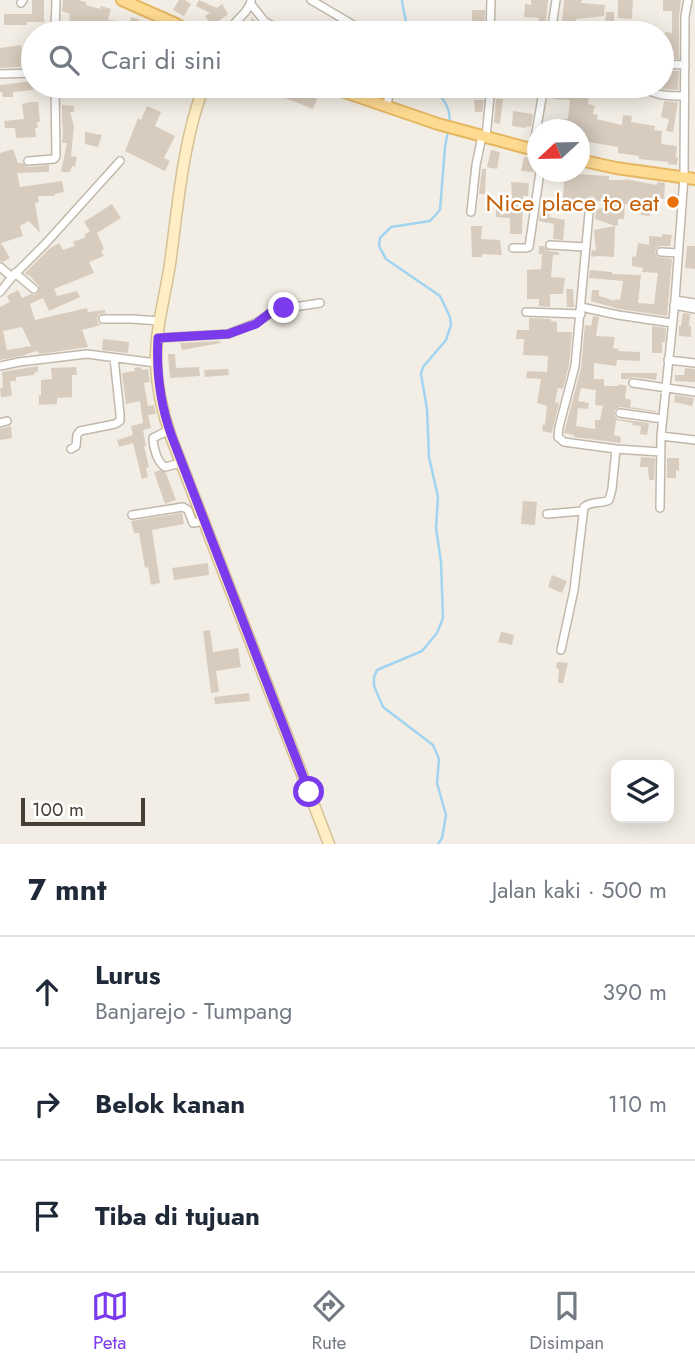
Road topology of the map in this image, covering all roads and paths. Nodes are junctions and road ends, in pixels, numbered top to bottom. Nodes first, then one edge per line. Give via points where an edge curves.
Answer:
1 (56, 0) edge
2 (122, 0) edge
3 (312, 0) edge
4 (491, 0) edge
5 (556, 0) edge
6 (688, 0) edge
7 (251, 1) edge
8 (55, 21) edge
9 (169, 21) edge
10 (236, 21) edge
11 (264, 21) edge
12 (347, 21) edge
13 (490, 21) edge
14 (553, 21) edge
15 (674, 65) edge
16 (685, 65) junction
17 (21, 73) edge
18 (0, 74) edge
19 (674, 96) edge
20 (684, 96) junction
21 (55, 98) edge
22 (199, 98) edge
23 (363, 98) edge
24 (389, 98) edge
25 (489, 98) edge
26 (542, 98) edge
27 (387, 106) junction
28 (539, 119) edge
29 (484, 137) junction
30 (527, 148) edge
31 (28, 160) dead end
32 (120, 161) dead end
33 (590, 162) edge
34 (689, 178) edge
35 (539, 182) edge
36 (590, 202) dead end
37 (471, 212) dead end
38 (550, 245) dead end
39 (586, 247) junction
40 (513, 248) dead end
41 (661, 252) dead end
42 (678, 253) junction
43 (0, 267) edge
44 (11, 274) junction
45 (34, 289) dead end
46 (0, 292) edge
47 (320, 303) dead end
48 (675, 303) junction
49 (695, 303) edge
50 (695, 309) edge
51 (581, 310) junction
52 (526, 312) dead end
53 (103, 320) dead end
54 (160, 321) junction
55 (672, 323) junction
56 (158, 338) junction
57 (114, 358) junction
58 (668, 360) junction
59 (156, 363) junction
60 (695, 363) edge
61 (0, 366) edge
62 (633, 383) dead end
63 (665, 388) junction
64 (695, 392) edge
65 (620, 413) dead end
66 (663, 419) junction
67 (169, 430) junction
68 (661, 436) junction
69 (695, 440) edge
70 (71, 449) dead end
71 (616, 449) junction
72 (661, 452) junction
73 (181, 463) junction
74 (660, 508) dead end
75 (583, 510) junction
76 (547, 514) dead end
77 (132, 515) dead end
78 (204, 521) junction
79 (561, 650) dead end
80 (329, 844) edge

1 - 8 street
2 - 9 main road
3 - 12 street
4 - 13 street
5 - 14 street
6 - 16 street
7 - 10 street
7 - 11 street
15 - 16 street
16 - 20 street
17 - 18 street
19 - 20 street
20 - 34 street
21 - 31 street via 56,156
22 - 54 main road via 188,137
23 - 27 main road
24 - 27 street
25 - 29 street
26 - 28 street
27 - 29 main road
29 - 30 main road
29 - 37 street
32 - 44 street via 46,243
33 - 34 main road
34 - 42 street
35 - 40 street via 529,247
36 - 39 street
38 - 39 street
39 - 51 street
41 - 42 street
42 - 48 street
43 - 44 street
44 - 45 street
44 - 46 street
47 - 56 street via 275,310 256,324 228,334
48 - 49 street
48 - 50 street
48 - 55 street
51 - 52 street
51 - 55 street
51 - 71 street via 575,366 558,437 564,442
53 - 54 street
54 - 56 main road
55 - 58 street
56 - 59 main road
57 - 59 street
57 - 61 street via 82,355
57 - 70 street via 120,421 79,432 76,447
58 - 60 street
58 - 63 street
59 - 67 main road
62 - 63 street
63 - 64 street
63 - 66 street
65 - 66 street
66 - 68 street
67 - 73 main road
67 - 73 street via 153,439 158,457 166,467
68 - 69 street
68 - 72 street
71 - 72 street
71 - 75 street via 609,500
72 - 74 street
73 - 78 main road
75 - 76 street
75 - 79 street via 574,590
77 - 78 street via 184,507 194,523
78 - 80 main road

